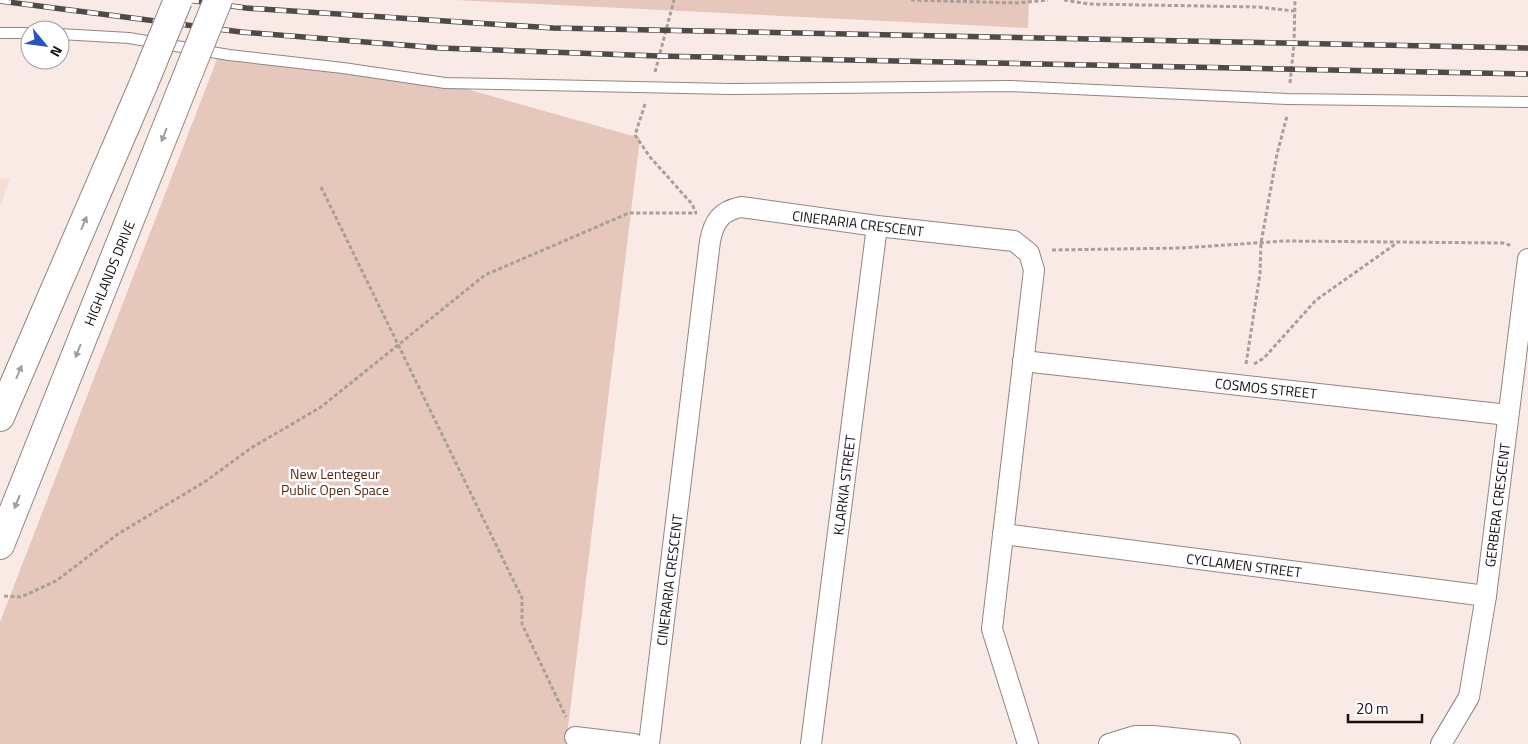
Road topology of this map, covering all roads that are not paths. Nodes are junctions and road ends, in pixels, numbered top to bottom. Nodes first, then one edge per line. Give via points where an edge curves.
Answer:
1 (178, 0) edge
2 (218, 0) edge
3 (0, 33) edge
4 (20, 33) edge
5 (70, 35) edge
6 (1528, 102) edge
7 (877, 226) junction
8 (1520, 253) edge
9 (1023, 361) junction
10 (1508, 415) junction
11 (0, 417) edge
12 (1003, 534) junction
13 (0, 545) edge
14 (1486, 596) junction
15 (575, 737) road end
16 (634, 744) edge
17 (649, 744) edge
18 (811, 744) edge
19 (1028, 744) edge
20 (1109, 744) edge
21 (1226, 744) edge
22 (1230, 744) edge
23 (1441, 744) edge

11 -> 1 main road, bridge
2 -> 13 main road, HIGHLANDS DRIVE, bridge
3 - 4 lane
5 - 6 lane via 129,38 228,55 445,84 730,89 1010,86 1288,99
7 - 9 street, CINERARIA CRESCENT via 1014,241 1029,253 1034,270
7 - 17 street, CINERARIA CRESCENT via 741,207 723,214 713,225
7 - 18 street, KLARKIA STREET
8 - 10 street, GERBERA CRESCENT
9 - 10 street, COSMOS STREET
9 - 12 street
10 - 14 street, GERBERA CRESCENT
12 - 14 street, CYCLAMEN STREET
12 - 19 street via 992,629
14 - 23 street, GERBERA CRESCENT via 1469,697
15 - 16 street
20 - 21 street via 1135,736 1153,736
21 - 22 street

